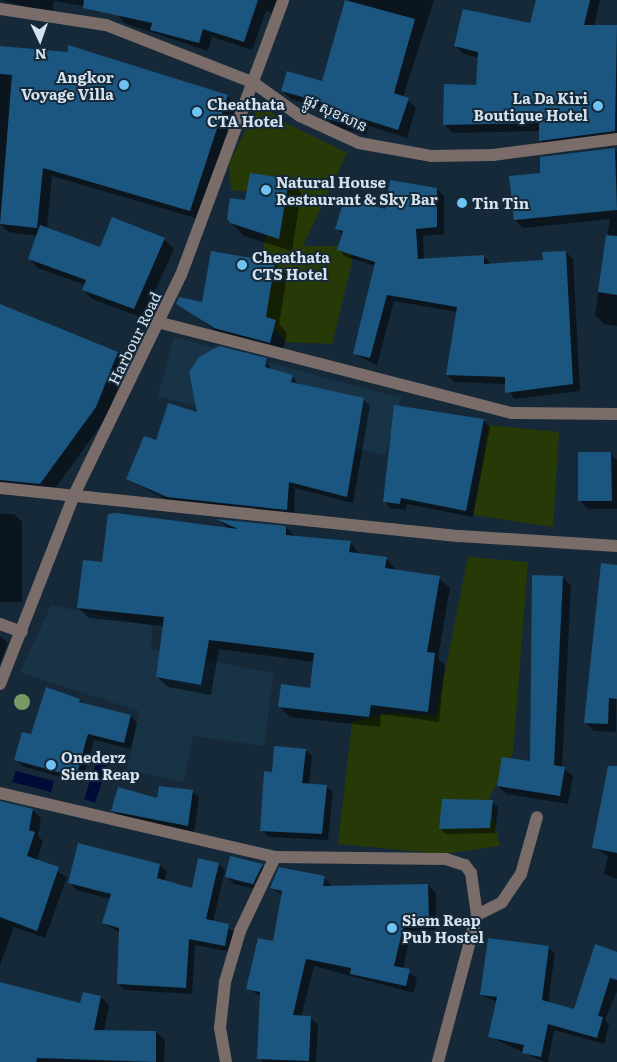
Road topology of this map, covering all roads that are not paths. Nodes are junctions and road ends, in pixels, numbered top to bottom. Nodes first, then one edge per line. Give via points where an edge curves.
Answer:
1 (283, 0) edge
2 (0, 9) edge
3 (254, 83) junction
4 (617, 140) edge
5 (161, 323) junction
6 (617, 414) edge
7 (0, 488) edge
8 (74, 495) junction
9 (617, 546) edge
10 (0, 624) edge
11 (22, 632) junction
12 (0, 684) edge
13 (0, 794) edge
14 (537, 817) dead end
15 (275, 856) junction
16 (477, 915) junction
17 (226, 1062) edge
18 (438, 1062) edge

1 - 3 street, Harbour Road
2 - 3 street, ផ្លូវ សុខសាន via 106,25
3 - 4 street, ផ្លូវ សុខសាន via 300,116 359,143 431,156 493,155
3 - 5 street, Harbour Road
5 - 6 street via 512,413
5 - 8 street, Harbour Road
7 - 8 street
8 - 9 street via 459,536
8 - 11 street, Harbour Road
10 - 11 street
11 - 12 street, Harbour Road
13 - 15 street
14 - 16 street via 522,874 502,902
15 - 16 street via 446,859 465,865 471,873
15 - 17 street via 240,931 225,982 220,1028
16 - 18 street

